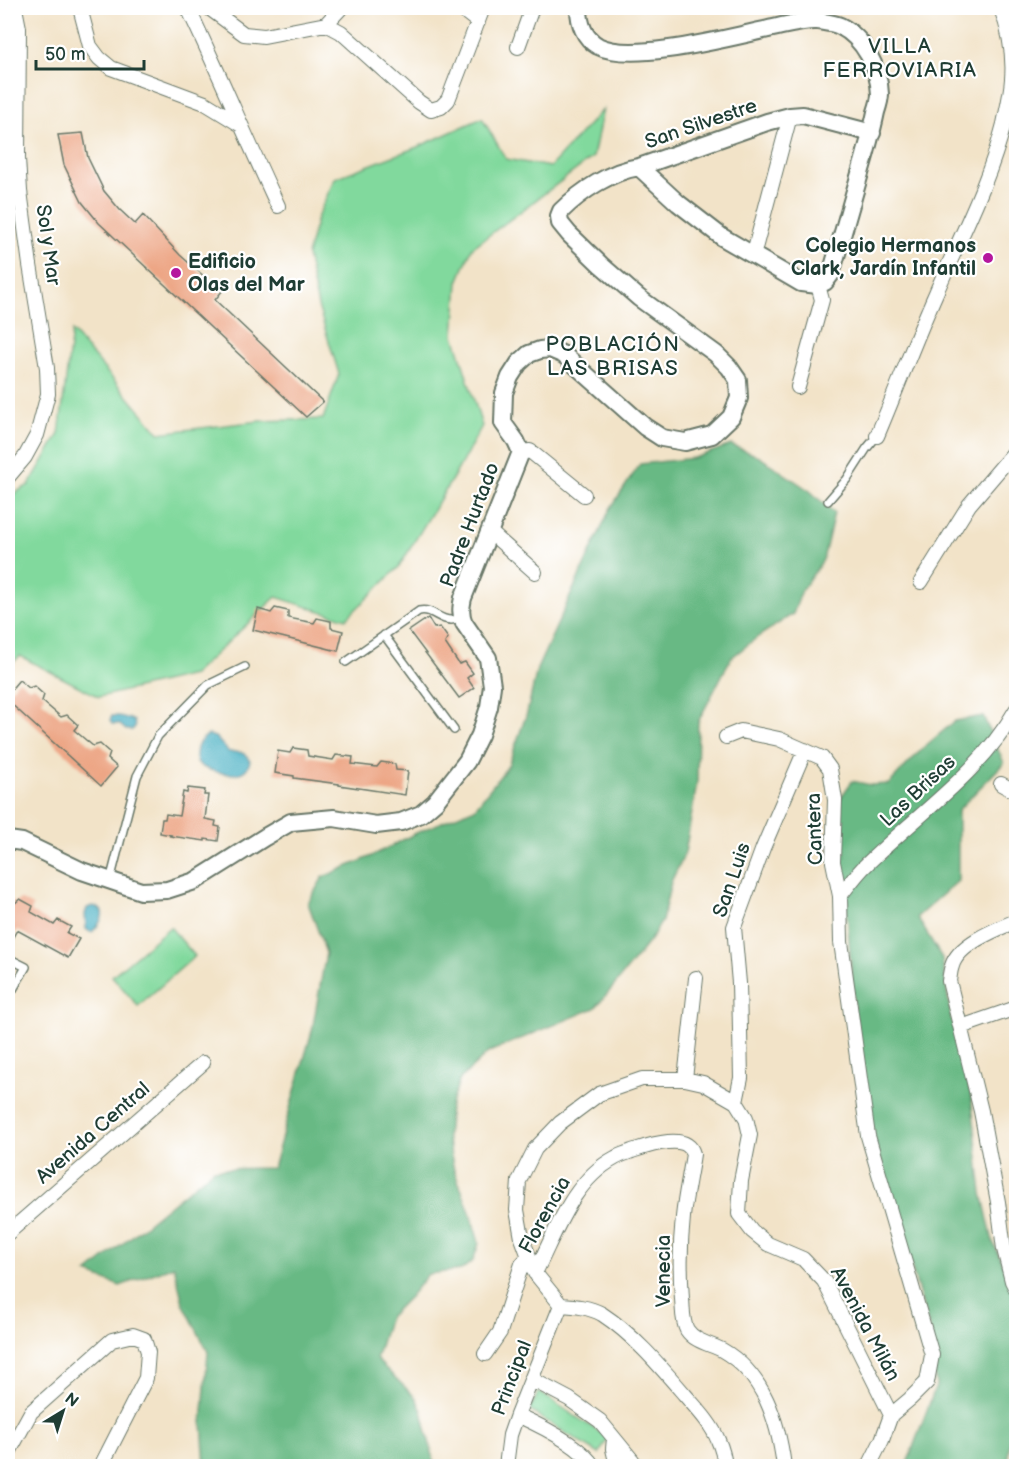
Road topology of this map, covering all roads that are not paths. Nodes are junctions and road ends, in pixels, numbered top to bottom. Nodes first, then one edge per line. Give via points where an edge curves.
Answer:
1 (15, 8) edge
2 (80, 8) edge
3 (188, 8) edge
4 (209, 8) edge
5 (341, 8) edge
6 (460, 8) edge
7 (483, 8) edge
8 (532, 8) edge
9 (579, 8) edge
10 (1001, 8) edge
11 (478, 22) junction
12 (326, 24) junction
13 (518, 47) dead end
14 (226, 88) junction
15 (205, 104) junction
16 (790, 116) junction
17 (241, 125) junction
18 (872, 133) junction
19 (639, 168) junction
20 (278, 206) dead end
21 (559, 216) joint
22 (753, 256) junction
23 (818, 285) junction
24 (798, 387) dead end
25 (877, 436) joint
26 (1017, 450) edge
27 (521, 452) junction
28 (8, 477) edge
29 (584, 495) dead end
30 (828, 501) dead end
31 (490, 532) junction
32 (535, 572) dead end
33 (921, 582) dead end
34 (462, 617) junction
35 (384, 635) junction
36 (346, 662) dead end
37 (245, 667) dead end
38 (1017, 710) edge
39 (454, 730) dead end
40 (726, 737) dead end
41 (805, 750) junction
42 (1001, 783) dead end
43 (1017, 792) edge
44 (8, 840) edge
45 (110, 881) junction
46 (840, 896) junction
47 (1017, 921) edge
48 (8, 958) edge
49 (696, 978) dead end
50 (8, 998) edge
51 (1017, 1008) edge
52 (961, 1027) junction
53 (203, 1064) dead end
54 (685, 1079) junction
55 (736, 1102) junction
56 (688, 1144) joint
57 (8, 1233) edge
58 (529, 1256) junction
59 (535, 1273) junction
60 (1017, 1289) edge
61 (561, 1305) junction
62 (485, 1354) dead end
63 (531, 1380) junction
64 (517, 1415) junction
65 (891, 1415) junction
66 (614, 1438) junction
67 (8, 1454) edge
68 (634, 1463) edge
69 (103, 1466) edge
70 (506, 1467) edge
71 (593, 1467) edge
72 (617, 1467) edge
73 (725, 1467) edge
74 (784, 1467) edge
75 (869, 1467) edge

1 - 28 street, Sol y Mar via 19,28 16,166 48,394 37,435
2 - 15 street via 90,46 111,68
3 - 14 street
4 - 12 street via 244,34 264,36
5 - 12 street
6 - 11 street
7 - 11 street
8 - 13 street
9 - 18 street via 589,39 617,52 684,47 817,21 839,26 866,50 877,74 880,96
10 - 25 street via 1008,28 1012,79 999,144
11 - 12 street via 448,100 431,110 341,32
14 - 15 street
14 - 17 street
15 - 17 street
16 - 18 street, San Silvestre
16 - 19 street, San Silvestre
16 - 22 street
17 - 20 street
18 - 23 street via 831,274
19 - 21 street, San Silvestre via 618,172 585,191
19 - 22 street via 701,222
21 - 27 street, Padre Hurtado via 569,234 601,266 729,367 738,380 739,398 731,417 712,435 686,442 662,438 564,355 550,349 540,350 519,363 504,393 503,423
22 - 23 street via 801,283
23 - 24 street via 822,300
25 - 30 lane
26 - 33 street via 969,505
27 - 29 street via 530,451
27 - 31 street, Padre Hurtado
31 - 32 street
31 - 34 street, Padre Hurtado via 463,598
34 - 35 lane via 444,619 426,609
34 - 45 street, Padre Hurtado via 488,658 492,686 489,707 467,761 421,814 401,822 376,825 334,818 291,822 195,882 167,890 141,891
35 - 36 lane
35 - 39 lane
37 - 45 lane via 208,685 158,736 138,776
38 - 46 street, Las Brisas via 971,769 866,865
40 - 41 street, Cantera via 741,731
41 - 46 street, Cantera via 822,758 830,769 835,800 833,862
41 - 55 street, San Luis via 734,927 741,1066
42 - 43 street
44 - 45 street, Padre Hurtado via 22,842
46 - 65 street, Avenida Milán via 841,942 868,1136 932,1355 927,1382
47 - 52 street via 988,933 964,949 952,964 949,981
48 - 50 lane via 26,967
49 - 54 street
51 - 52 street
52 - 60 street via 981,1111 1004,1249
53 - 57 street, Avenida Central
54 - 55 street via 703,1083
54 - 58 street via 642,1079 598,1094 560,1123 535,1149 519,1181 517,1210
55 - 65 street, Avenida Milán via 750,1135 739,1214 768,1244 803,1259 824,1281
56 - 59 street, Florencia via 654,1143 615,1157 592,1174 573,1197
56 - 74 street, Venecia via 693,1154 683,1217 680,1276 686,1328 698,1340 734,1358 759,1385 768,1400
58 - 59 street
58 - 62 street via 522,1264 500,1332
59 - 61 street
61 - 63 street, Principal
61 - 73 street via 582,1306 600,1314 634,1340 702,1414 718,1437
63 - 64 street, Principal
63 - 66 street via 569,1399 600,1421
64 - 70 street, Principal
64 - 71 street via 543,1426 582,1453
65 - 75 street
66 - 68 street
66 - 72 street
67 - 69 street via 31,1412 112,1340 133,1335 144,1340 148,1352 146,1378

